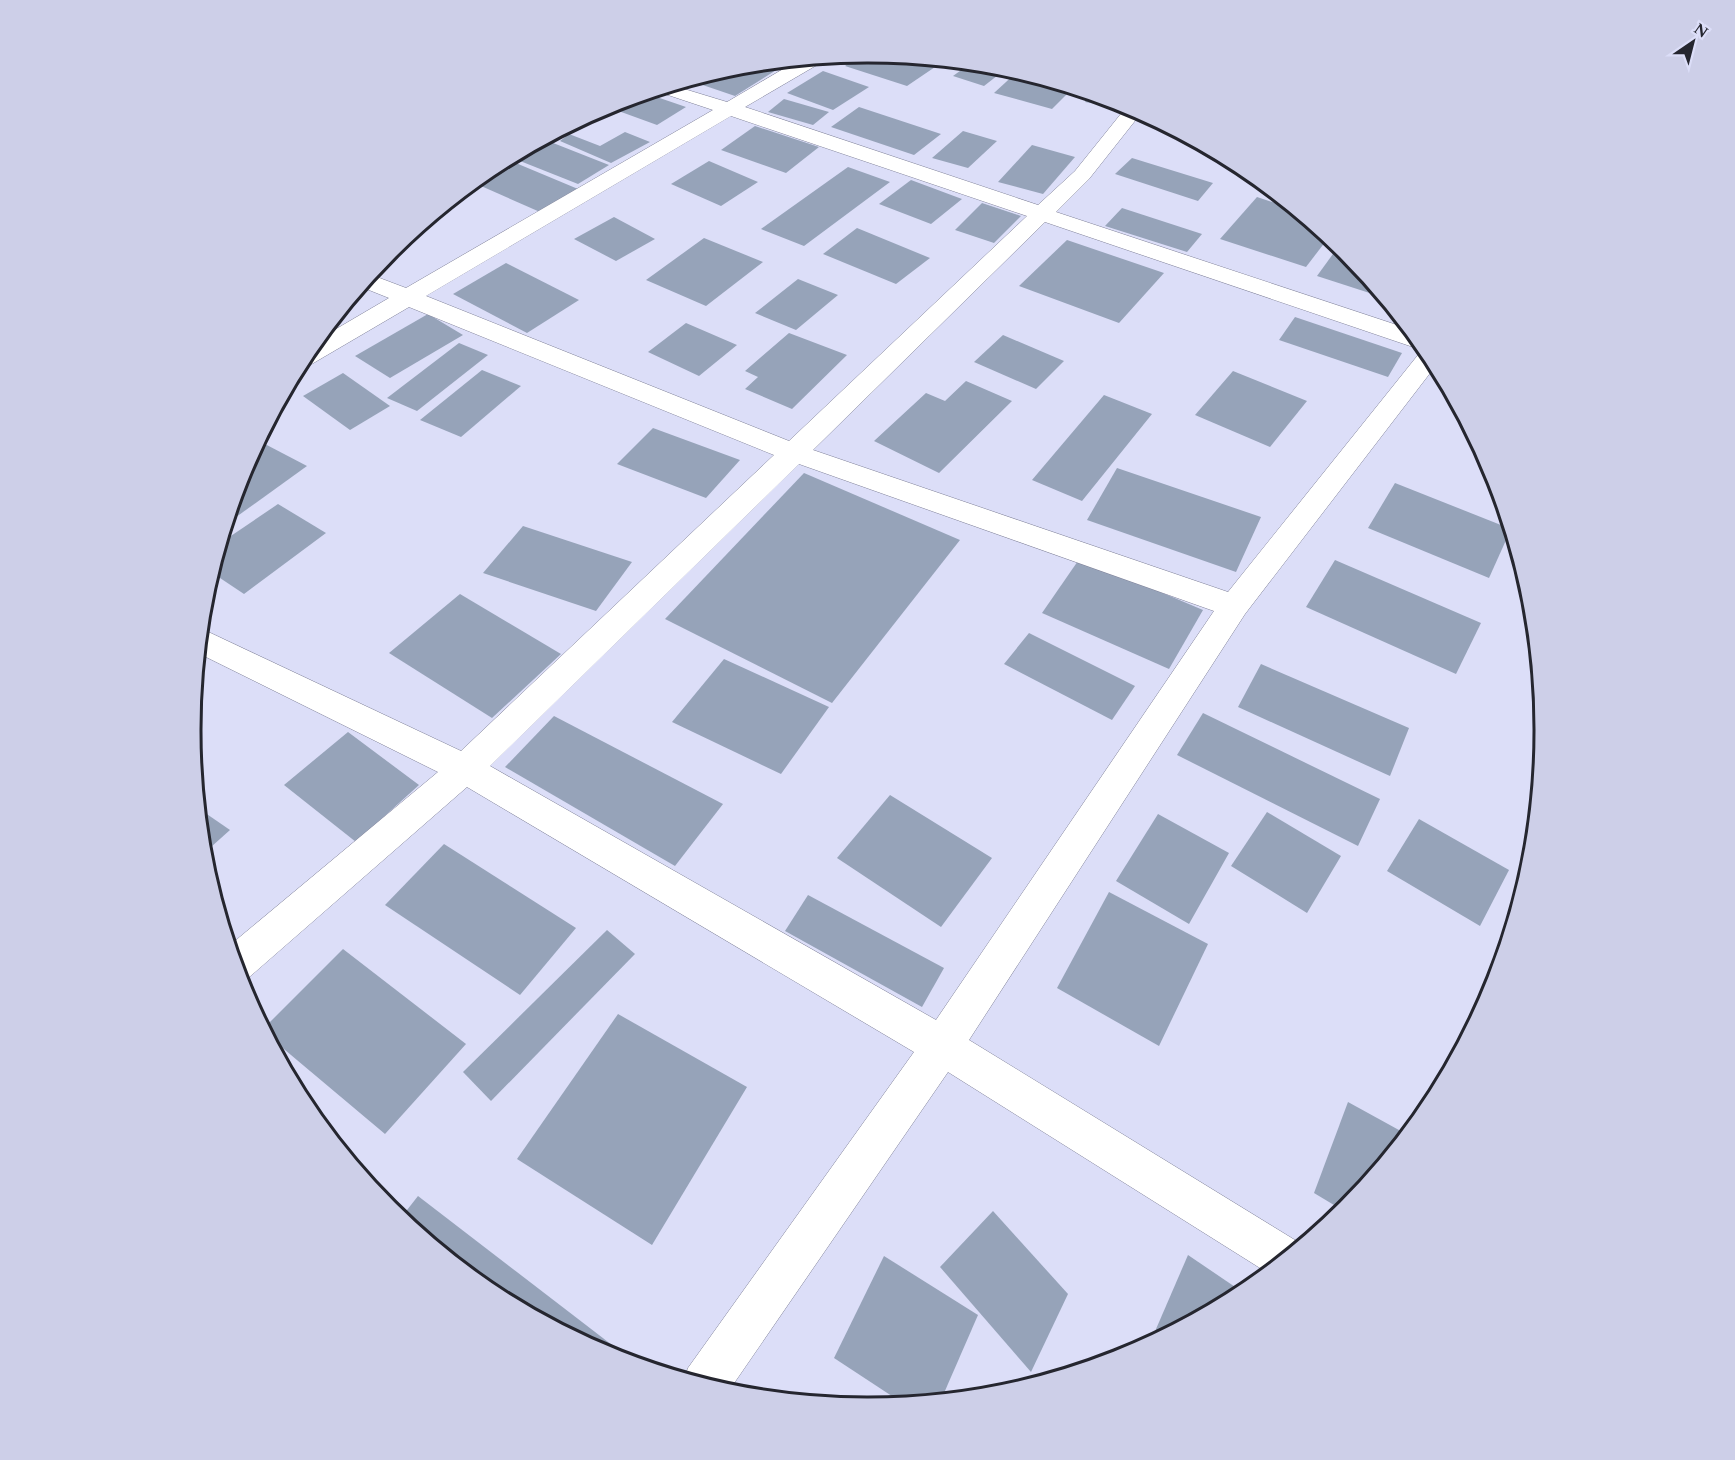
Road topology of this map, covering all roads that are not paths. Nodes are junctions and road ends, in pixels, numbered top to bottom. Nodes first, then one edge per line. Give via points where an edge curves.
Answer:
1 (800, 67) edge
2 (674, 92) edge
3 (727, 108) junction
4 (1130, 117) edge
5 (1040, 215) junction
6 (372, 283) edge
7 (409, 297) junction
8 (1406, 337) edge
9 (320, 349) edge
10 (1425, 363) edge
11 (792, 452) junction
12 (1234, 606) junction
13 (206, 643) edge
14 (465, 769) junction
15 (242, 959) edge
16 (942, 1046) junction
17 (1280, 1254) edge
18 (710, 1378) edge

1 - 3 street
2 - 3 street
3 - 5 street
3 - 7 street
4 - 5 street via 1082,175
5 - 8 street
5 - 11 street
6 - 7 street
7 - 9 street
7 - 11 street
10 - 12 street
11 - 12 street
11 - 14 street
12 - 16 street
13 - 14 street
14 - 15 street
14 - 16 street
16 - 17 street
16 - 18 street

